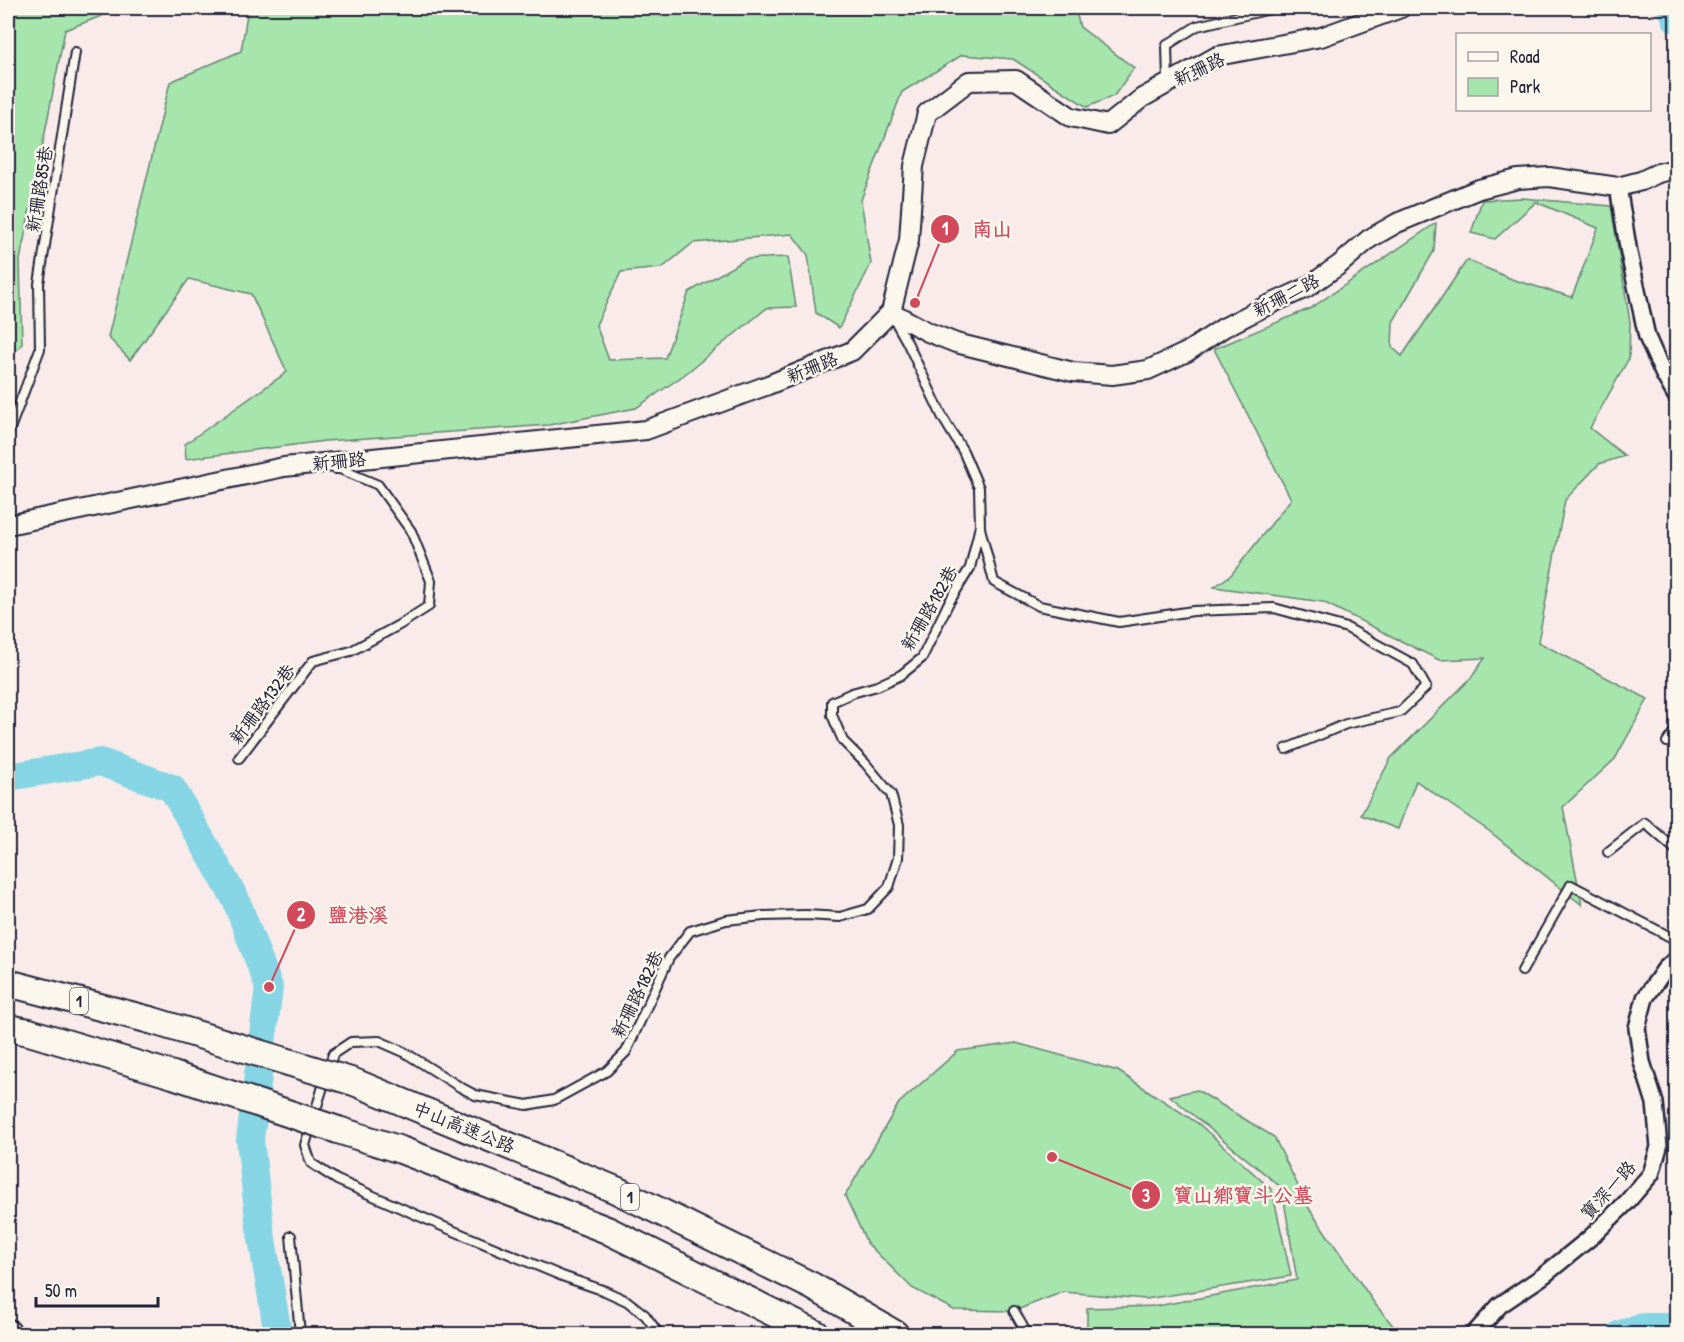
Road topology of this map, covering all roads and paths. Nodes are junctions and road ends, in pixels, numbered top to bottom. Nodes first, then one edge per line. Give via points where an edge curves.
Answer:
1 (1275, 8) edge
2 (1401, 8) edge
3 (75, 52) dead end
4 (1168, 83) junction
5 (1677, 169) edge
6 (1618, 187) junction
7 (891, 312) junction
8 (1677, 396) edge
9 (8, 434) edge
10 (259, 472) junction
11 (8, 525) edge
12 (980, 526) junction
13 (1677, 729) edge
14 (1667, 742) dead end
15 (1286, 749) dead end
16 (239, 758) dead end
17 (1677, 850) edge
18 (1608, 852) dead end
19 (1677, 940) edge
20 (1677, 959) edge
21 (1522, 971) dead end
22 (8, 983) edge
23 (18, 1030) edge
24 (291, 1236) dead end
25 (1014, 1311) dead end
26 (8, 1328) edge
27 (14, 1335) edge
28 (300, 1335) edge
29 (659, 1335) edge
30 (816, 1335) edge
31 (895, 1335) edge
32 (1027, 1335) edge
33 (1474, 1335) edge

1 - 4 lane via 1197,26 1167,45
2 - 4 street, 新珊路 via 1321,37 1217,56
3 - 9 lane, 新珊路85巷 via 39,284 40,349
4 - 7 street, 新珊路 via 1107,125 1071,117 1017,80 969,81 927,113 914,166 909,240
5 - 6 street, 新珊二路
6 - 7 street, 新珊二路 via 1549,177 1518,179 1479,189 1397,223 1369,239 1306,288 1148,370 1112,375 1073,372 956,343
6 - 8 street via 1647,337
7 - 10 street, 新珊路 via 852,351 646,430
7 - 12 lane, 新珊路182巷 via 979,488
10 - 11 street, 新珊路
10 - 16 lane, 新珊路132巷 via 340,469 378,485 411,531 431,581 429,606 351,651 313,661
12 - 15 lane, 新珊路182巷 via 994,582 1039,606 1119,622 1193,611 1274,608 1347,628 1413,664 1426,687 1400,712 1346,724
12 - 29 lane, 新珊路182巷 via 970,568 922,657 901,675 832,702 832,715 843,741 891,794 900,825 898,858 889,887 868,909 840,917 763,916 726,920 690,931 669,958 626,1052 607,1071 554,1100 527,1105 476,1095 379,1041 351,1042 333,1054 305,1145 311,1163 337,1180 442,1226 627,1301 645,1315
13 - 14 lane
17 - 18 lane via 1645,823
19 - 21 lane via 1571,885
20 - 33 street, 寶深一路 via 1645,998 1637,1028 1642,1062 1655,1103 1659,1147 1651,1174 1591,1238 1500,1305
22 - 31 highway, 中山高速公路 / 1, bridge via 150,1020 354,1082 616,1190 812,1286
23 - 30 highway, 1, bridge via 173,1075 401,1150 607,1230
24 - 28 lane
25 - 32 lane
26 - 27 street

